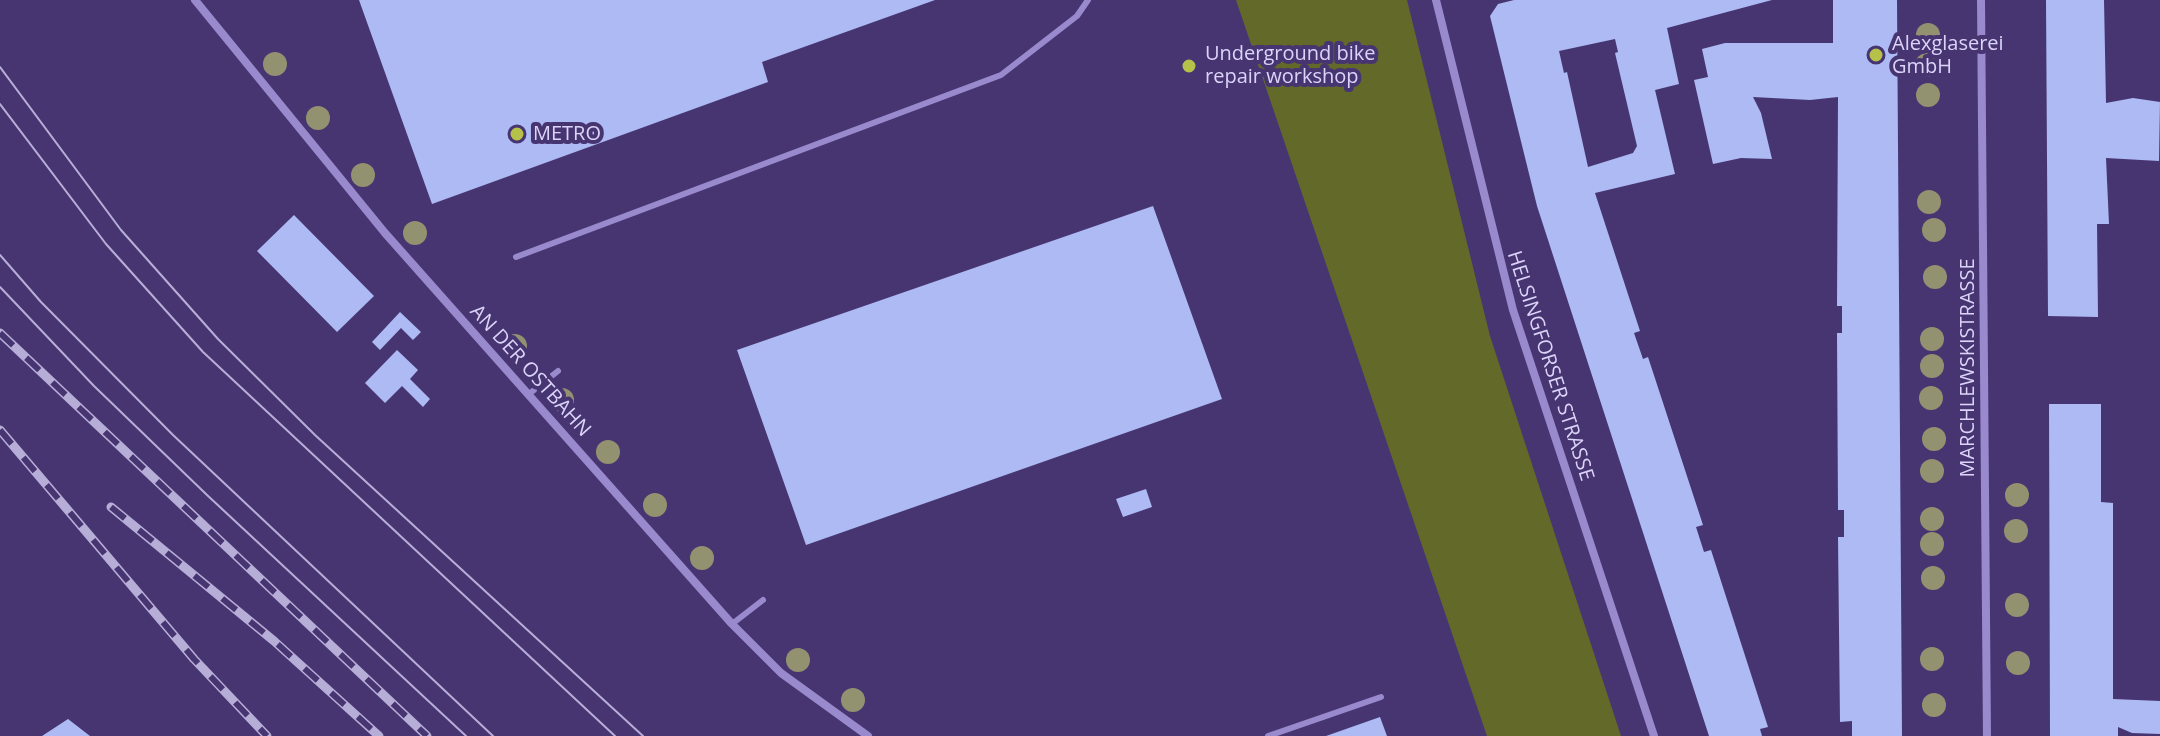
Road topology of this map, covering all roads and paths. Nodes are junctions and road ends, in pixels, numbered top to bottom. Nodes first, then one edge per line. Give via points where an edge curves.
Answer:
1 (195, 0) edge
2 (1088, 0) edge
3 (1436, 0) edge
4 (1981, 0) edge
5 (516, 257) dead end
6 (558, 371) dead end
7 (529, 394) junction
8 (763, 600) dead end
9 (732, 624) junction
10 (1381, 697) dead end
11 (868, 736) edge
12 (1268, 736) edge
13 (1654, 736) edge
14 (1987, 736) edge

1 - 7 street, AN DER OSTBAHN via 352,195
2 - 5 lane via 1077,16 1001,75
3 - 13 street, HELSINGFORSER STRASSE via 1513,310
4 - 14 street, MARCHLEWSKISTRASSE
6 - 7 lane
7 - 9 street, AN DER OSTBAHN
8 - 9 lane
9 - 11 street, AN DER OSTBAHN via 781,673
10 - 12 lane

